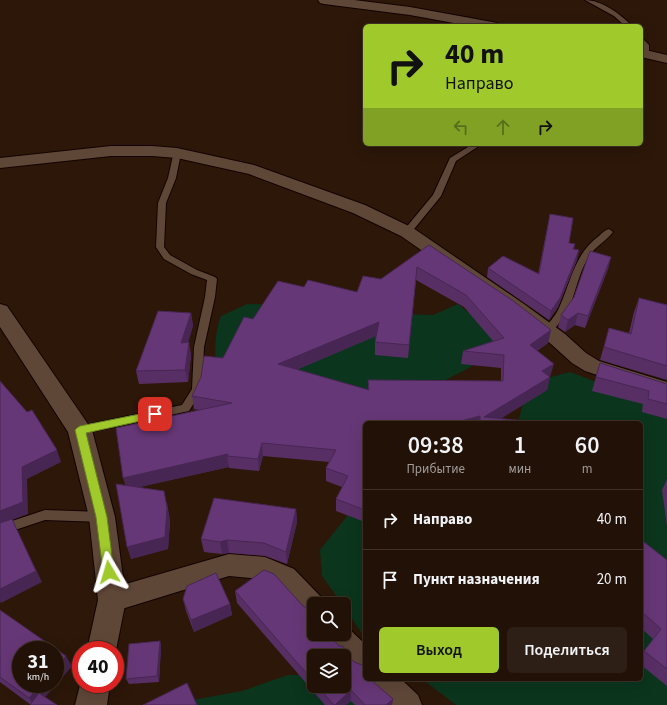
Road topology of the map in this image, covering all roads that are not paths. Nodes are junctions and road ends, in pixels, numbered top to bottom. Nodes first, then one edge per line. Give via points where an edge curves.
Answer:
1 (324, 0) edge
2 (588, 0) edge
3 (482, 24) edge
4 (627, 24) edge
5 (643, 41) edge
6 (644, 54) edge
7 (667, 59) edge
8 (475, 146) edge
9 (177, 153) junction
10 (0, 163) edge
11 (406, 232) junction
12 (609, 232) dead end
13 (0, 311) edge
14 (548, 332) junction
15 (667, 390) edge
16 (80, 430) junction
17 (102, 517) junction
18 (0, 530) edge
19 (112, 600) junction
20 (307, 600) edge
21 (104, 641) edge
22 (344, 641) edge
23 (363, 661) edge
24 (382, 681) edge
25 (93, 693) edge
26 (91, 705) edge
27 (408, 705) edge

1 - 3 street via 410,10
2 - 4 lane via 616,15
5 - 6 lane via 646,45
6 - 7 street
8 - 11 lane via 453,160 437,196
9 - 10 street via 111,151
9 - 11 street via 254,170 358,209
9 - 16 lane via 172,178 162,204 160,247 167,257 194,272 212,278 199,347 197,390 186,408
11 - 14 street
12 - 14 lane via 586,252 557,323
13 - 16 street
14 - 15 street via 592,366
16 - 17 street
17 - 18 lane via 45,515
17 - 19 street
19 - 20 street via 229,565 265,568 285,576
19 - 21 street
22 - 23 street
24 - 27 street
25 - 26 street

